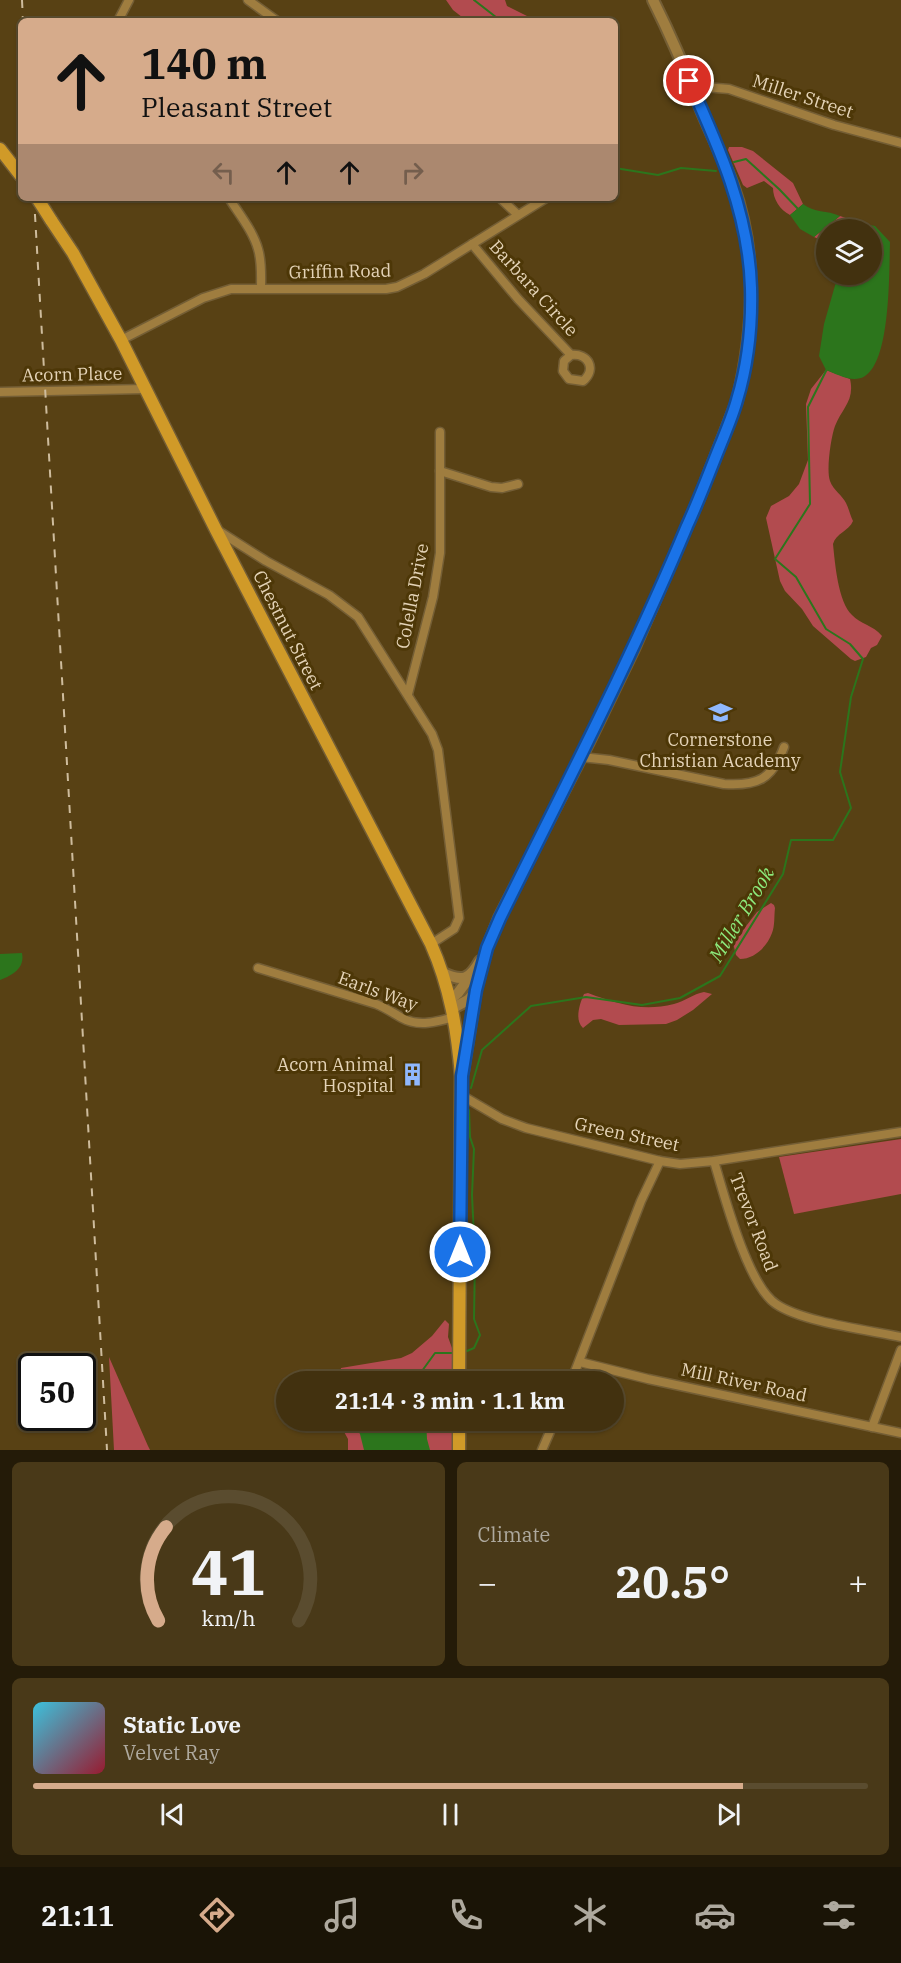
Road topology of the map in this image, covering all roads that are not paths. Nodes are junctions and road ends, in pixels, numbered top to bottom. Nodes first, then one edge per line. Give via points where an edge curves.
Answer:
1 (129, 0) edge
2 (248, 0) edge
3 (653, 0) edge
4 (120, 18) edge
5 (273, 18) edge
6 (694, 92) junction
7 (901, 143) edge
8 (0, 149) edge
9 (18, 172) edge
10 (39, 201) edge
11 (231, 201) edge
12 (503, 201) edge
13 (541, 201) edge
14 (518, 215) junction
15 (472, 244) junction
16 (261, 288) junction
17 (121, 340) junction
18 (571, 355) dead end
19 (145, 389) junction
20 (0, 392) edge
21 (440, 432) dead end
22 (440, 471) junction
23 (518, 484) dead end
24 (216, 530) junction
25 (408, 694) junction
26 (784, 747) dead end
27 (581, 757) junction
28 (431, 944) junction
29 (487, 948) junction
30 (258, 968) dead end
31 (474, 971) junction
32 (443, 973) junction
33 (476, 990) junction
34 (452, 1008) junction
35 (462, 1076) junction
36 (461, 1095) junction
37 (901, 1132) edge
38 (660, 1161) junction
39 (714, 1161) junction
40 (901, 1337) edge
41 (901, 1350) edge
42 (580, 1362) junction
43 (459, 1371) edge
44 (576, 1371) edge
45 (872, 1427) junction
46 (459, 1431) edge
47 (550, 1431) edge
48 (901, 1433) edge
49 (459, 1450) edge
50 (542, 1450) edge

1 - 4 street
2 - 5 street
3 - 6 street
6 - 7 street, Miller Street via 704,87 729,89
6 - 27 street via 744,224 751,287 744,372 737,401 666,578
8 - 9 main road
10 - 17 main road, Chestnut Street, bridge
11 - 16 street via 258,249
12 - 14 street
13 - 14 street, Griffin Road
14 - 15 street, Griffin Road
15 - 16 street, Griffin Road via 397,287
15 - 18 street, Barbara Circle
16 - 17 street, Griffin Road via 212,294
17 - 19 main road, Chestnut Street
19 - 20 street, Acorn Place
19 - 24 main road, Chestnut Street
21 - 22 street, Colella Drive
22 - 23 street via 491,487
22 - 25 street, Colella Drive via 440,553
24 - 25 street via 358,617
24 - 28 main road, Chestnut Street
25 - 28 street via 438,750 459,918 454,929
26 - 27 street via 779,763 762,780 740,785
27 - 29 street
28 - 32 main road, Chestnut Street
29 - 31 street
29 - 33 street
30 - 34 street, Earls Way via 387,1008 420,1024
31 - 32 street via 459,979
31 - 34 street
32 - 34 main road, Chestnut Street
33 - 34 street via 468,1000
33 - 35 street
34 - 35 main road, Chestnut Street
35 - 36 main road, Chestnut Street
36 - 38 street, Green Street via 526,1128
36 - 43 main road, Chestnut Street
37 - 39 street, Green Street
38 - 39 street, Green Street
38 - 42 street
39 - 40 street, Trevor Road via 751,1266 771,1300 789,1311
41 - 45 street
42 - 44 street
42 - 45 street, Mill River Road
45 - 48 street, Mill River Road
46 - 49 main road
47 - 50 street

